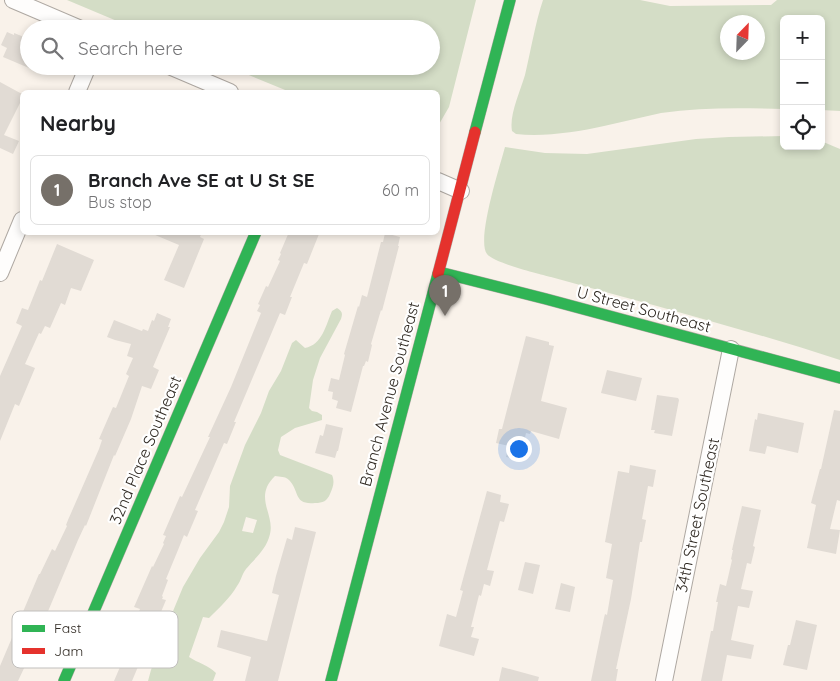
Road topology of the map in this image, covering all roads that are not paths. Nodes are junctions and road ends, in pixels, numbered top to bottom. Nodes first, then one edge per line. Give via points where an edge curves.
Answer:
1 (13, 0) edge
2 (510, 0) edge
3 (60, 20) edge
4 (84, 75) edge
5 (190, 75) edge
6 (78, 90) edge
7 (225, 90) edge
8 (440, 182) edge
9 (461, 190) junction
10 (20, 225) edge
11 (255, 235) edge
12 (439, 272) junction
13 (0, 273) edge
14 (731, 349) junction
15 (840, 378) edge
16 (94, 611) edge
17 (70, 668) edge
18 (64, 681) edge
19 (331, 681) edge
20 (664, 681) edge

1 - 3 street
2 - 9 main road, Branch Avenue Southeast
4 - 6 street
5 - 7 street
8 - 9 street
9 - 12 main road, Branch Avenue Southeast
10 - 13 street
11 - 16 main road, 32nd Place Southeast
12 - 14 main road, U Street Southeast
12 - 19 main road, Branch Avenue Southeast
14 - 15 main road, U Street Southeast
14 - 20 street, 34th Street Southeast
17 - 18 main road, 32nd Place Southeast

